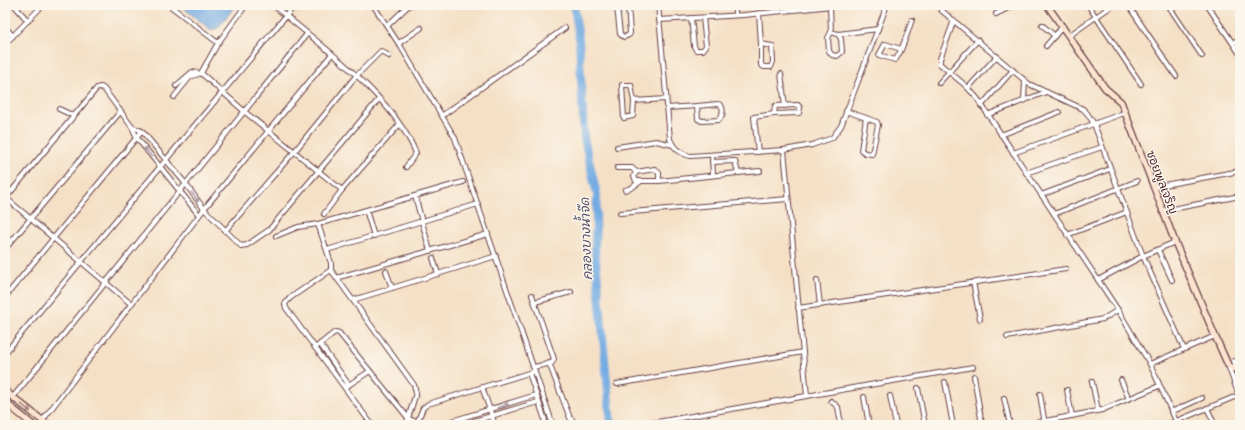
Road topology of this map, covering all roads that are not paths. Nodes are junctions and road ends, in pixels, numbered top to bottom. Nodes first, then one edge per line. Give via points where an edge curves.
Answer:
1 (14, 5) edge
2 (43, 5) edge
3 (169, 5) edge
4 (246, 5) edge
5 (273, 5) edge
6 (295, 5) edge
7 (409, 5) edge
8 (618, 5) edge
9 (628, 5) edge
10 (658, 5) edge
11 (735, 5) edge
12 (741, 5) edge
13 (841, 5) edge
14 (866, 5) edge
15 (1014, 5) edge
16 (1048, 5) edge
17 (1088, 5) edge
18 (1113, 5) edge
19 (1128, 5) edge
20 (1168, 5) edge
21 (1207, 5) edge
22 (376, 6) edge
23 (830, 6) junction
24 (886, 6) edge
25 (806, 7) edge
26 (941, 10) dead end
27 (759, 13) junction
28 (996, 14) dead end
29 (735, 15) junction
30 (286, 16) junction
31 (1096, 16) junction
32 (691, 18) junction
33 (703, 18) junction
34 (659, 20) junction
35 (912, 20) dead end
36 (954, 20) junction
37 (28, 21) junction
38 (1042, 25) dead end
39 (387, 26) junction
40 (1063, 26) junction
41 (5, 27) edge
42 (421, 28) dead end
43 (565, 28) dead end
44 (878, 29) junction
45 (831, 32) junction
46 (307, 34) junction
47 (838, 34) junction
48 (1070, 35) junction
49 (13, 36) junction
50 (1055, 36) junction
51 (1240, 38) edge
52 (978, 40) junction
53 (218, 43) junction
54 (399, 43) junction
55 (1233, 43) junction
56 (5, 44) edge
57 (761, 44) junction
58 (1046, 46) dead end
59 (901, 49) junction
60 (869, 52) junction
61 (332, 54) junction
62 (1240, 54) edge
63 (879, 55) junction
64 (389, 56) dead end
65 (997, 56) junction
66 (1202, 56) dead end
67 (1013, 70) junction
68 (950, 72) junction
69 (199, 73) junction
70 (781, 74) dead end
71 (356, 76) junction
72 (1176, 76) dead end
73 (1025, 80) junction
74 (939, 83) dead end
75 (1141, 84) dead end
76 (176, 86) dead end
77 (968, 88) junction
78 (222, 92) junction
79 (1046, 92) junction
80 (174, 97) dead end
81 (379, 99) junction
82 (666, 99) junction
83 (1024, 100) junction
84 (634, 101) junction
85 (697, 106) junction
86 (785, 106) junction
87 (981, 106) junction
88 (667, 108) junction
89 (59, 109) dead end
90 (121, 111) junction
91 (846, 111) junction
92 (245, 112) junction
93 (1059, 112) dead end
94 (774, 114) junction
95 (1124, 114) junction
96 (443, 115) junction
97 (988, 115) junction
98 (74, 116) junction
99 (866, 118) junction
100 (1094, 124) junction
101 (399, 125) junction
102 (132, 127) junction
103 (142, 131) junction
104 (268, 131) junction
105 (1001, 135) junction
106 (137, 138) junction
107 (673, 145) junction
108 (618, 147) dead end
109 (1102, 147) junction
110 (784, 150) junction
111 (294, 152) junction
112 (758, 152) junction
113 (1013, 153) junction
114 (712, 155) junction
115 (166, 161) junction
116 (712, 162) junction
117 (160, 167) junction
118 (406, 167) dead end
119 (617, 168) dead end
120 (1110, 169) junction
121 (760, 171) dead end
122 (1240, 171) edge
123 (318, 172) junction
124 (636, 172) junction
125 (738, 173) junction
126 (1026, 173) junction
127 (713, 174) junction
128 (659, 181) junction
129 (1137, 181) dead end
130 (463, 182) dead end
131 (640, 182) junction
132 (185, 183) junction
133 (1153, 187) junction
134 (1118, 189) junction
135 (342, 190) junction
136 (625, 190) dead end
137 (179, 192) junction
138 (1041, 195) junction
139 (415, 196) junction
140 (1240, 196) edge
141 (5, 199) edge
142 (788, 199) junction
143 (478, 204) junction
144 (204, 209) junction
145 (366, 210) junction
146 (1162, 211) junction
147 (1127, 212) junction
148 (620, 213) dead end
149 (199, 214) junction
150 (324, 214) dead end
151 (1054, 214) junction
152 (30, 219) junction
153 (422, 221) junction
154 (318, 224) junction
155 (225, 231) junction
156 (488, 234) junction
157 (1067, 235) junction
158 (276, 236) dead end
159 (374, 236) junction
160 (53, 239) junction
161 (1175, 242) junction
162 (5, 249) edge
163 (327, 250) junction
164 (1158, 250) junction
165 (430, 251) junction
166 (496, 256) junction
167 (1143, 256) junction
168 (433, 258) dead end
169 (80, 263) junction
170 (1066, 269) dead end
171 (331, 270) junction
172 (386, 271) dead end
173 (438, 274) junction
174 (336, 278) junction
175 (817, 280) dead end
176 (1098, 280) junction
177 (1172, 280) dead end
178 (973, 282) junction
179 (105, 283) junction
180 (392, 288) junction
181 (571, 292) dead end
182 (532, 295) dead end
183 (5, 297) edge
184 (352, 300) junction
185 (535, 302) junction
186 (131, 304) junction
187 (820, 305) junction
188 (798, 308) junction
189 (1118, 310) junction
190 (980, 319) dead end
191 (1215, 336) junction
192 (1007, 337) dead end
193 (320, 344) junction
194 (315, 348) junction
195 (1184, 349) junction
196 (803, 352) junction
197 (5, 353) edge
198 (1234, 361) dead end
199 (549, 363) junction
200 (1150, 364) junction
201 (1228, 364) junction
202 (973, 367) dead end
203 (534, 369) junction
204 (370, 371) junction
205 (1238, 371) junction
206 (529, 373) junction
207 (974, 376) dead end
208 (1240, 377) edge
209 (1121, 380) dead end
210 (946, 382) dead end
211 (1092, 382) dead end
212 (617, 384) dead end
213 (349, 385) junction
214 (1159, 386) junction
215 (482, 387) junction
216 (344, 388) junction
217 (918, 388) dead end
218 (1067, 390) dead end
219 (5, 391) edge
220 (1040, 394) dead end
221 (536, 395) junction
222 (807, 396) junction
223 (890, 396) dead end
224 (1240, 396) edge
225 (13, 397) junction
226 (864, 397) dead end
227 (1004, 398) dead end
228 (1202, 398) dead end
229 (1129, 399) junction
230 (832, 401) dead end
231 (5, 402) edge
232 (538, 402) junction
233 (1207, 408) junction
234 (490, 410) junction
235 (1098, 410) junction
236 (1171, 412) junction
237 (492, 416) junction
238 (1072, 416) junction
239 (409, 419) junction
240 (42, 421) junction
241 (1176, 421) junction
242 (1045, 423) edge
243 (417, 424) edge
244 (33, 425) edge
245 (48, 425) edge
246 (372, 425) edge
247 (406, 425) edge
248 (453, 425) edge
249 (461, 425) edge
250 (495, 425) edge
251 (542, 425) edge
252 (553, 425) edge
253 (578, 425) edge
254 (640, 425) edge
255 (841, 425) edge
256 (869, 425) edge
257 (896, 425) edge
258 (924, 425) edge
259 (953, 425) edge
260 (982, 425) edge
261 (1010, 425) edge
262 (1025, 425) edge
263 (1167, 425) edge
264 (1216, 425) edge

1 - 37 street
2 - 37 street
3 - 53 street
4 - 53 street
5 - 30 street
6 - 30 street
7 - 39 street
8 - 9 street via 620,34 624,37 630,32
10 - 34 street
11 - 12 street
11 - 29 street
13 - 23 street
14 - 24 street
15 - 28 street
16 - 40 street, ซอยพูลเจริญ
17 - 31 street
18 - 31 street
19 - 72 street
20 - 66 street
21 - 55 street
22 - 39 street
23 - 25 street
23 - 45 street
24 - 44 street
25 - 27 street
26 - 36 street
27 - 29 street
27 - 57 street
29 - 33 street
30 - 46 street
30 - 78 street
31 - 48 street
31 - 75 street
32 - 33 street
32 - 33 street via 694,46 696,50 703,50 706,46
32 - 34 street
34 - 82 street
35 - 59 street
36 - 52 street
36 - 68 street via 939,62
37 - 49 street
38 - 50 street
39 - 54 street
40 - 48 street, ซอยพูลเจริญ
40 - 50 street
41 - 49 street
42 - 54 street
43 - 96 street
44 - 47 street
44 - 60 street
45 - 47 street
45 - 47 street via 828,38 829,51 834,56 842,52
46 - 61 street
46 - 92 street
48 - 95 street, ซอยพูลเจริญ via 1105,88 1121,102
49 - 56 street
50 - 58 street
51 - 55 street
52 - 65 street
52 - 68 street
53 - 69 street
54 - 96 street
55 - 62 street
57 - 57 street via 761,65 771,67 772,46
59 - 63 street via 895,60
59 - 63 street via 885,44
60 - 63 street
60 - 91 street
61 - 71 street
61 - 104 street
64 - 71 street via 381,50
65 - 67 street
65 - 77 street
67 - 73 street
67 - 87 street
68 - 74 street
68 - 77 street
69 - 76 street via 192,72
69 - 78 street
69 - 80 street via 190,77
70 - 86 street
71 - 81 street
71 - 111 street
73 - 79 street via 1033,87
73 - 83 street
77 - 87 street
78 - 92 street
78 - 115 street
79 - 83 street
79 - 100 street via 1085,110
81 - 101 street
81 - 123 street
82 - 84 street
82 - 88 street
83 - 97 street
84 - 84 street via 631,85 622,85 623,117 633,116
85 - 85 street via 720,105 722,116 719,120 700,120
85 - 88 street
86 - 94 street via 775,106
86 - 94 street via 798,105 799,111
87 - 97 street
88 - 107 street via 670,139
89 - 98 street
90 - 98 street via 101,87
90 - 102 street
90 - 152 street
91 - 99 street
91 - 110 street via 841,126 832,138
92 - 104 street
92 - 132 street
93 - 105 street
94 - 112 street via 754,117
95 - 100 street
95 - 133 street, ซอยพูลเจริญ
96 - 143 street via 463,157
97 - 105 street
98 - 141 street
99 - 99 street via 877,122 878,126 872,154 861,150
100 - 109 street
100 - 113 street
101 - 118 street via 416,153
101 - 135 street
102 - 103 street
102 - 106 street
103 - 106 street
103 - 115 street
104 - 111 street
104 - 144 street
105 - 113 street
117 -> 106 street
106 - 160 street
107 - 108 street via 656,141
107 - 114 street via 683,154
109 - 120 street
109 - 126 street
110 - 112 street
110 - 142 street
111 - 123 street
111 - 155 street
112 - 114 street
113 - 126 street
114 - 116 street
115 - 117 street
115 - 132 street
116 - 125 street via 735,162
116 - 127 street
117 - 137 street
117 - 169 street
119 - 124 street via 629,168
120 - 134 street
120 - 138 street
121 - 125 street
122 - 133 street
123 - 135 street
123 - 155 street via 269,230 247,245 241,246
124 - 128 street via 655,169
124 - 131 street via 635,180
125 - 127 street
126 - 138 street
127 - 128 street
128 - 131 street
129 - 134 street
130 - 139 street
131 - 136 street
132 - 137 street
132 -> 144 street
133 - 146 street, ซอยพูลเจริญ
134 - 147 street
134 - 151 street
135 - 150 street
137 - 149 street
137 - 179 street
138 - 151 street
139 - 145 street
139 - 153 street
140 - 146 street
141 - 152 street
142 - 148 street
142 - 188 street
143 - 153 street
143 - 156 street
144 - 149 street
144 - 155 street
145 - 154 street
145 - 159 street
146 - 161 street, ซอยพูลเจริญ
147 - 157 street
147 - 167 street
149 - 186 street
151 - 157 street
152 - 160 street
152 - 162 street
153 - 159 street
153 - 165 street
154 - 158 street via 298,226
154 - 163 street
156 - 165 street
156 - 166 street
157 - 176 street
159 - 163 street
160 - 169 street
160 - 183 street
161 - 164 street
161 - 191 street, ซอยพูลเจริญ
163 - 171 street
164 - 167 street
164 - 177 street
165 - 174 street
166 - 173 street
166 - 203 street
167 - 176 street
167 - 195 street
168 - 173 street
169 - 179 street
169 - 197 street
170 - 178 street
171 - 174 street
171 - 194 street via 285,304
172 - 180 street
173 - 180 street
174 - 184 street
175 - 187 street
176 - 189 street
178 - 187 street
178 - 190 street
179 - 186 street
179 - 225 street
180 - 184 street
181 - 185 street
182 - 185 street
184 - 239 street via 414,385 416,393
185 - 199 street via 554,359
186 - 240 street
187 - 188 street
188 - 196 street
189 - 192 street via 1103,319
189 - 200 street
191 - 195 street
191 - 201 street, ซอยพูลเจริญ
193 - 194 street
193 - 204 street via 337,332
193 - 213 street
194 - 216 street
195 - 200 street
196 - 212 street
196 - 222 street
198 - 205 street
199 - 203 street
199 - 253 street via 570,418
200 - 214 street
201 - 205 street
201 - 224 street
202 - 222 street
203 - 206 street
203 - 252 street
204 - 213 street
204 - 239 street
205 - 208 street
206 - 215 street
206 - 221 street
207 - 260 street
209 - 229 street
210 - 259 street
211 - 235 street
213 - 216 street
214 - 229 street
214 - 236 street
215 - 234 street
215 - 243 street via 426,405
216 - 246 street
217 - 258 street
218 - 238 street
219 - 225 street
220 - 242 street
221 - 232 street
234 -> 221 street
222 - 254 street
223 - 257 street
224 - 233 street
225 -> 240 street
226 - 256 street
227 - 261 street
228 - 236 street
229 - 235 street
230 - 255 street via 838,407
231 - 244 street
232 - 237 street
232 - 251 street via 545,420
233 - 241 street
233 - 264 street
234 - 237 street
234 - 248 street via 452,421
235 - 238 street
236 - 241 street
237 - 249 street
237 - 250 street
238 - 242 street
239 - 243 street
239 - 247 street
240 - 245 street
241 - 263 street
242 - 262 street

